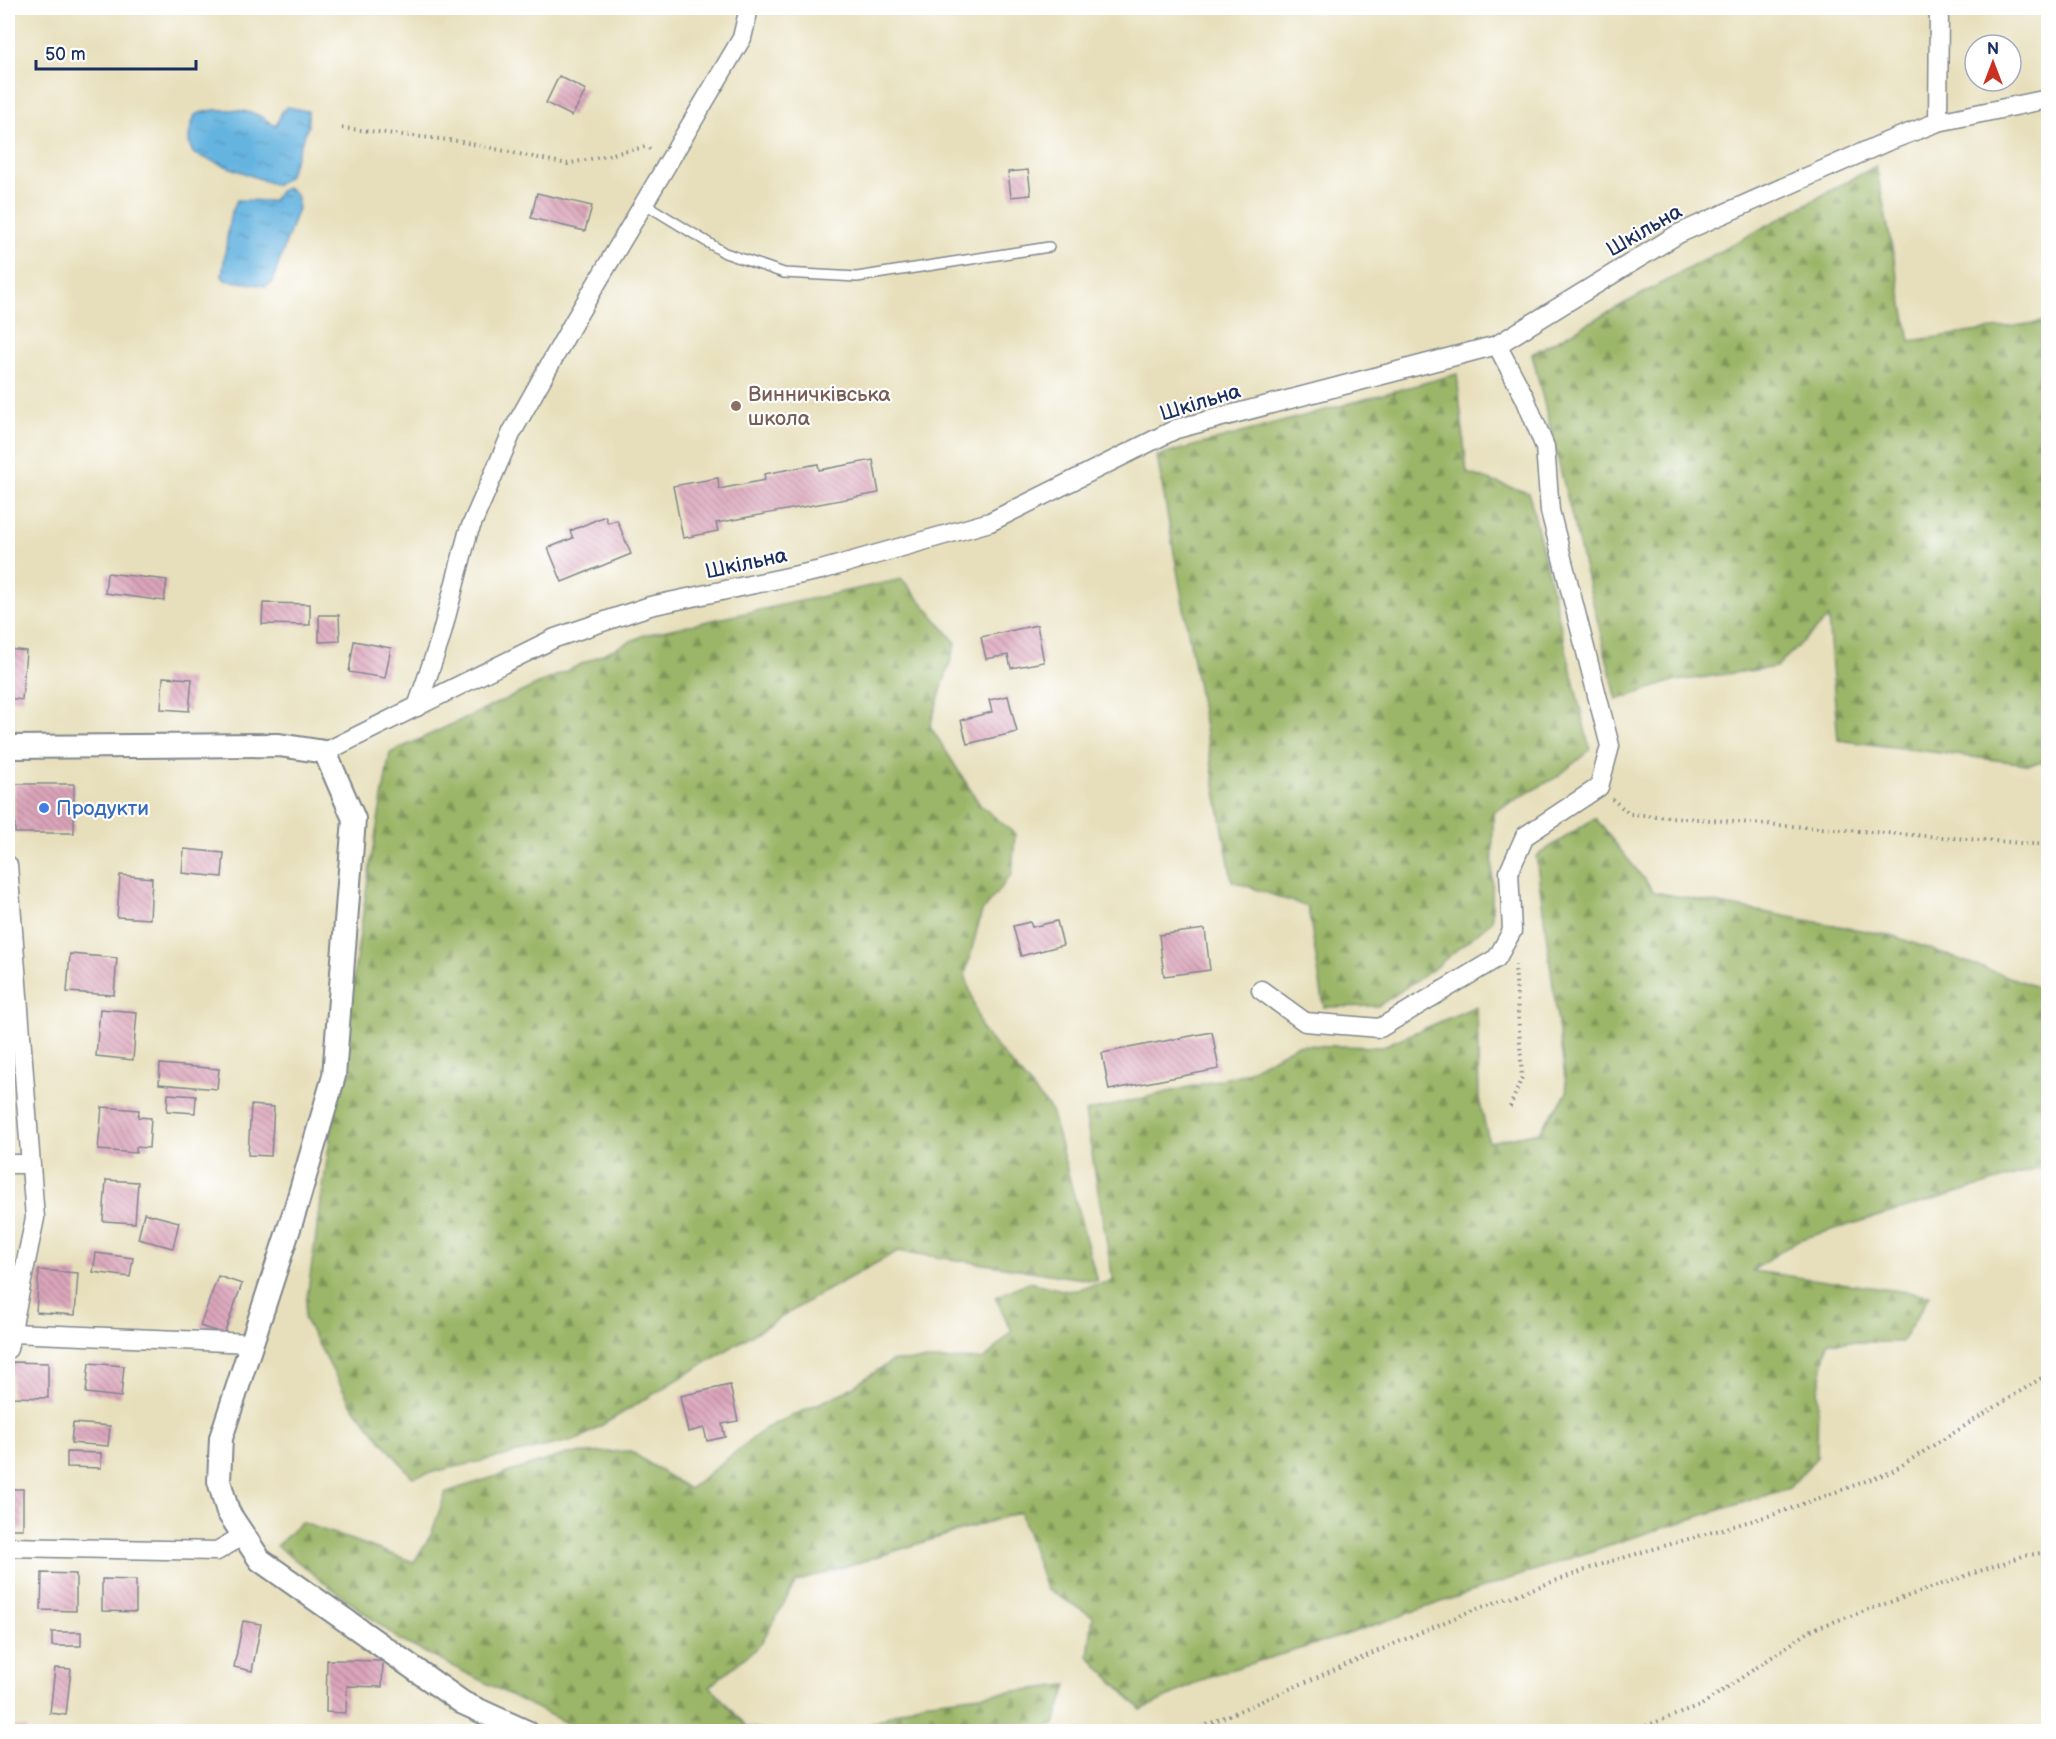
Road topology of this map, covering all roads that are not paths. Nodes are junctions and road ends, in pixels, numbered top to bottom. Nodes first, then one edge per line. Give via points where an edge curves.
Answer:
1 (749, 8) edge
2 (1939, 8) edge
3 (2049, 99) edge
4 (1938, 122) junction
5 (645, 204) junction
6 (1049, 248) dead end
7 (1497, 345) junction
8 (417, 707) junction
9 (8, 747) edge
10 (325, 752) junction
11 (8, 865) edge
12 (1261, 990) dead end
13 (8, 1164) edge
14 (29, 1164) junction
15 (10, 1341) edge
16 (251, 1343) junction
17 (244, 1535) junction
18 (8, 1547) edge
19 (527, 1731) edge

1 - 5 street via 742,38
2 - 4 street
3 - 4 street, Шкільна
4 - 7 street, Шкільна via 1678,234
5 - 6 lane via 724,253 784,273 856,277
5 - 8 street via 513,432 468,533 440,640
7 - 8 street, Шкільна via 1176,429 990,522 821,570 650,606 555,638
7 - 12 street via 1545,447 1550,511 1610,746 1599,787 1525,836 1509,872 1512,931 1497,958 1380,1028 1305,1022
8 - 10 street, Шкільна
9 - 10 street via 279,745
10 - 16 street via 354,819 334,1076 297,1207
11 - 14 street
13 - 14 street
14 - 15 street via 35,1218
15 - 16 street
16 - 17 street via 221,1438 219,1481 228,1512
17 - 18 street via 217,1551
17 - 19 street via 260,1560 463,1703

